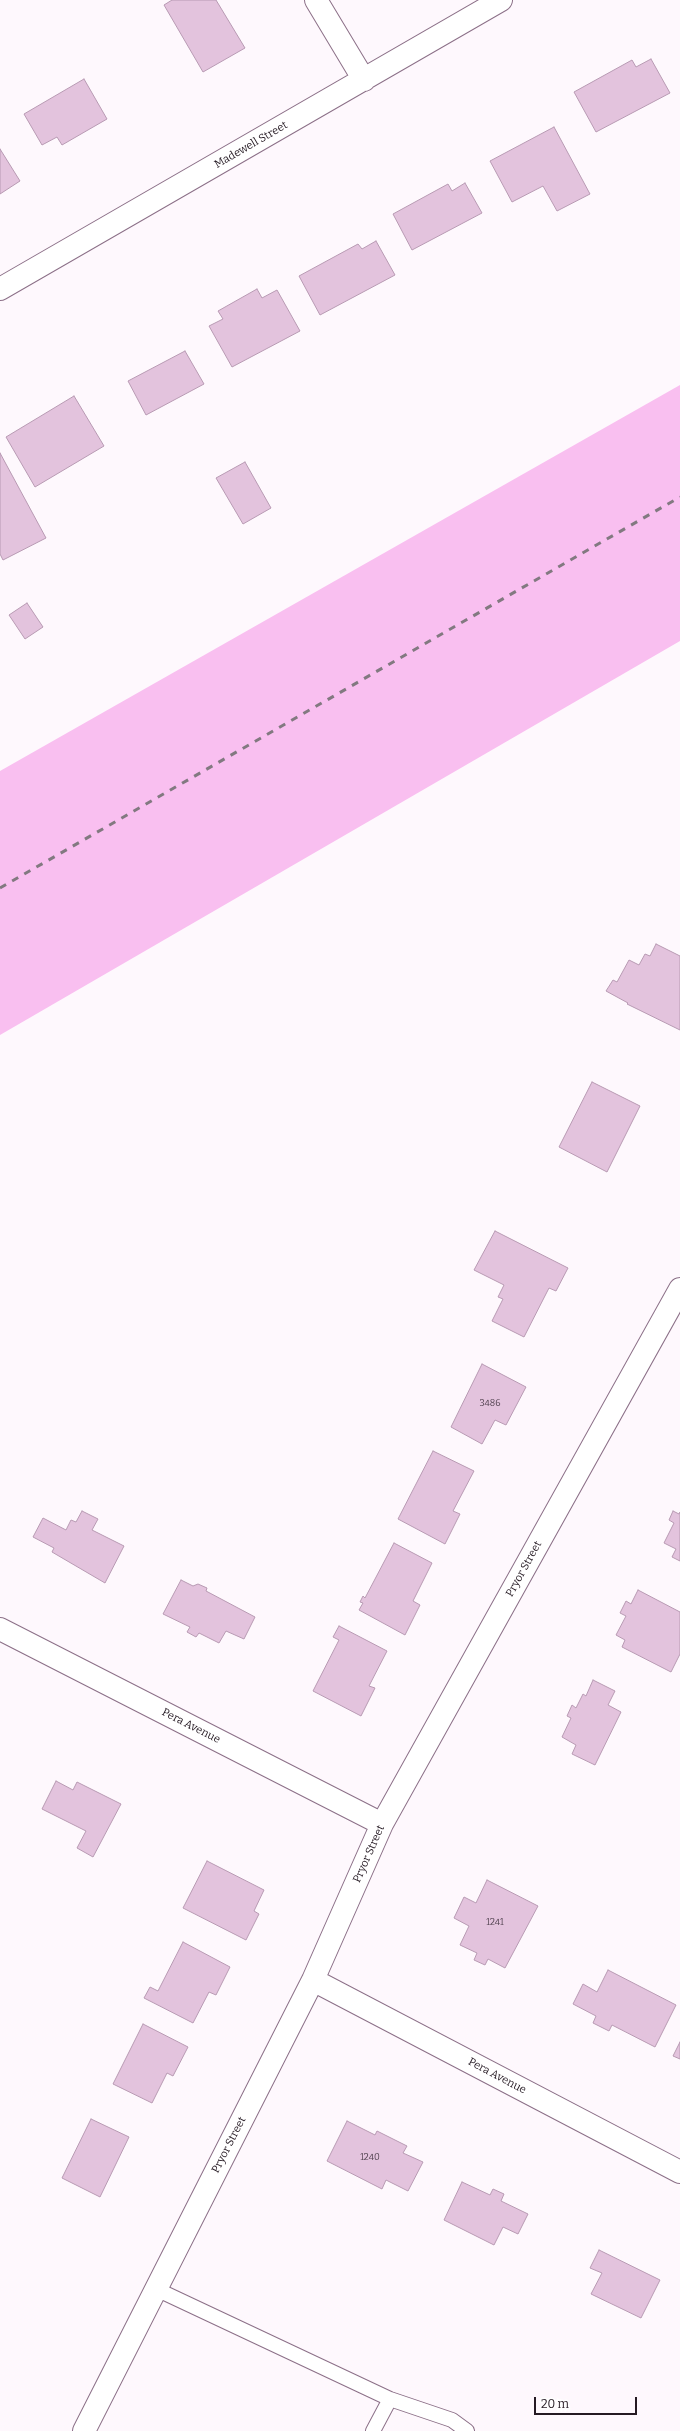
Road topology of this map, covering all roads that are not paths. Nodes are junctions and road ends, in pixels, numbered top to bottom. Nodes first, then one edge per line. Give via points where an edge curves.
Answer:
1 (316, 0) edge
2 (501, 0) edge
3 (364, 80) junction
4 (0, 289) edge
5 (680, 1289) edge
6 (0, 1629) edge
7 (382, 1824) junction
8 (313, 1980) junction
9 (680, 2172) edge
10 (156, 2289) junction
11 (390, 2399) junction
12 (84, 2431) edge
13 (373, 2431) edge
14 (467, 2431) edge

1 - 3 street
2 - 3 street, Madewell Street
3 - 4 street, Madewell Street
5 - 7 street, Pryor Street
6 - 7 street, Pera Avenue
7 - 8 street, Pryor Street
8 - 9 street, Pera Avenue
8 - 10 street, Pryor Street
10 - 11 lane
10 - 12 street, Pryor Street
11 - 13 lane
11 - 14 lane via 452,2420

